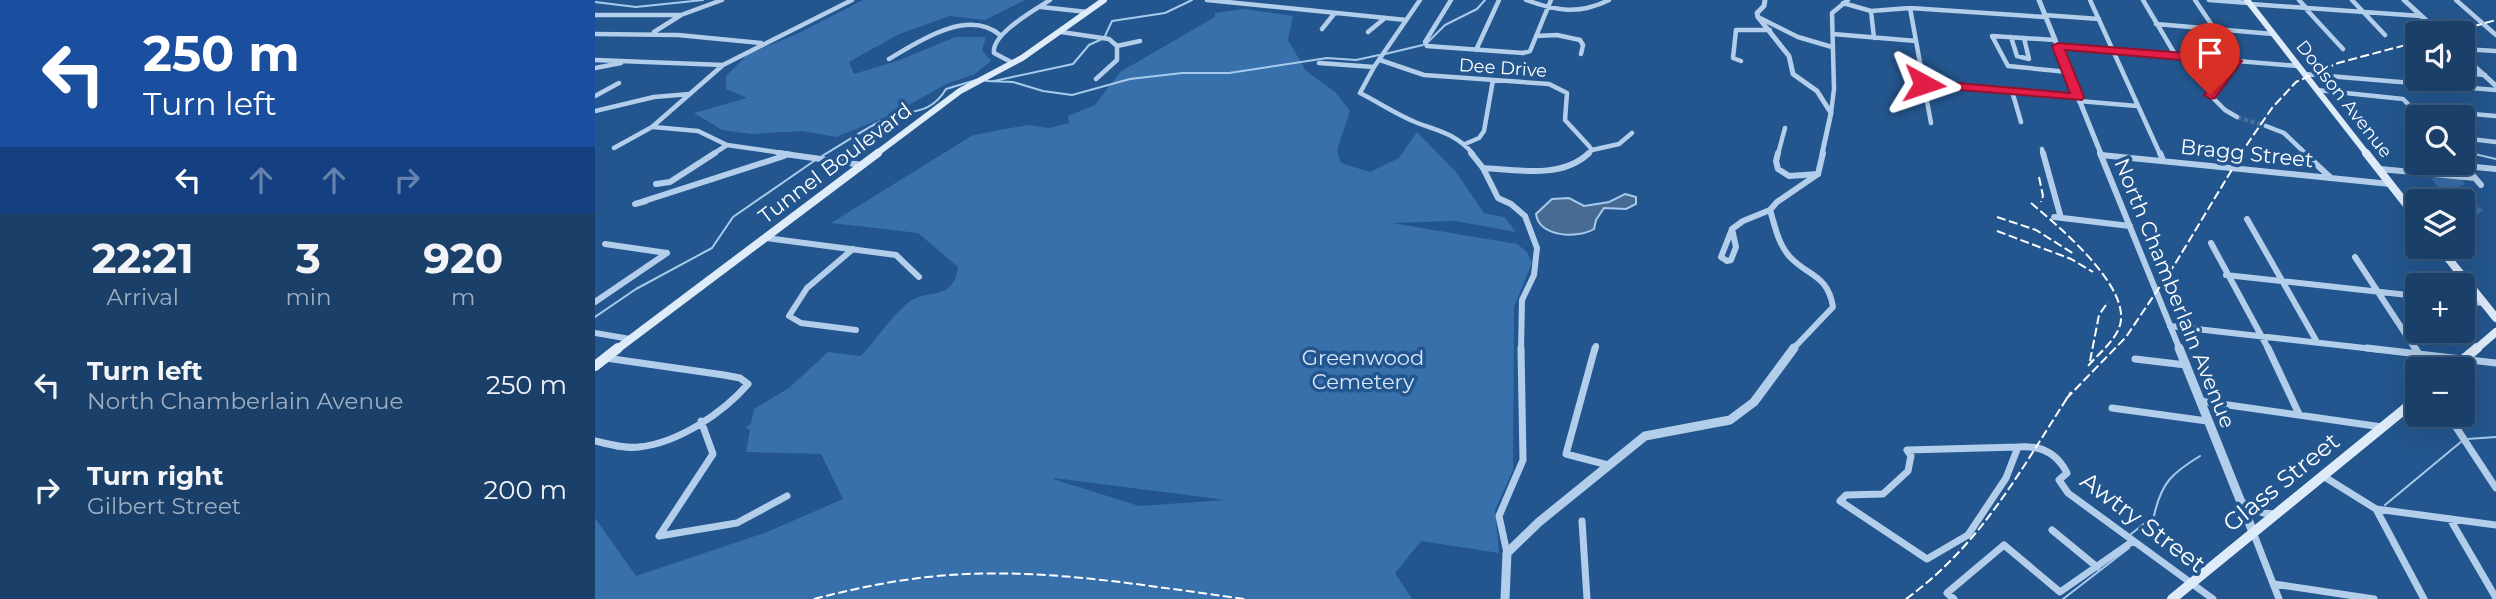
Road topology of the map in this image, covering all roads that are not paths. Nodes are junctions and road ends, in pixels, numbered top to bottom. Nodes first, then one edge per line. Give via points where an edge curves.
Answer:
1 (722, 0) edge
2 (852, 0) edge
3 (1051, 0) edge
4 (1104, 0) edge
5 (1207, 0) edge
6 (1420, 0) edge
7 (1451, 0) edge
8 (1499, 0) edge
9 (1526, 0) edge
10 (1551, 0) edge
11 (1609, 0) edge
12 (1765, 0) edge
13 (2039, 0) edge
14 (2090, 0) edge
15 (2143, 0) edge
16 (2195, 0) edge
17 (2209, 0) edge
18 (2299, 0) edge
19 (2352, 0) edge
20 (2404, 0) edge
21 (2456, 0) edge
22 (1846, 2) edge
23 (2248, 2) edge
24 (1041, 7) junction
25 (1548, 8) junction
26 (1910, 8) junction
27 (2307, 9) junction
28 (1871, 11) junction
29 (1087, 12) junction
30 (2364, 12) junction
31 (1333, 14) junction
32 (595, 15) edge
33 (681, 15) junction
34 (2045, 16) junction
35 (2421, 16) junction
36 (1758, 17) junction
37 (1385, 18) junction
38 (2099, 19) junction
39 (1406, 20) junction
40 (943, 21) dead end
41 (2427, 21) edge
42 (2156, 24) junction
43 (2484, 24) junction
44 (2496, 25) edge
45 (950, 28) junction
46 (2213, 28) junction
47 (1322, 29) dead end
48 (1770, 30) junction
49 (1061, 32) junction
50 (1368, 32) dead end
51 (652, 33) junction
52 (595, 34) edge
53 (1833, 34) junction
54 (2273, 34) junction
55 (1000, 35) junction
56 (2385, 35) dead end
57 (2496, 35) edge
58 (1536, 36) junction
59 (2011, 37) junction
60 (1874, 38) junction
61 (2024, 38) junction
62 (1140, 41) dead end
63 (1916, 41) junction
64 (763, 43) junction
65 (2056, 43) junction
66 (1117, 46) junction
67 (1832, 47) junction
68 (2343, 49) dead end
69 (1476, 50) junction
70 (2475, 50) edge
71 (2113, 51) junction
72 (2496, 51) edge
73 (1581, 54) dead end
74 (2176, 56) junction
75 (889, 59) dead end
76 (595, 60) edge
77 (647, 60) junction
78 (1380, 60) junction
79 (1741, 61) dead end
80 (2236, 61) junction
81 (1013, 63) junction
82 (1319, 63) dead end
83 (723, 65) junction
84 (2298, 66) junction
85 (1374, 67) junction
86 (2475, 67) edge
87 (595, 68) edge
88 (2068, 72) junction
89 (2304, 74) junction
90 (2475, 75) edge
91 (2485, 76) junction
92 (2496, 77) edge
93 (1096, 79) dead end
94 (1493, 80) junction
95 (619, 83) dead end
96 (1924, 84) junction
97 (2496, 88) edge
98 (2317, 90) junction
99 (2012, 91) junction
100 (690, 94) junction
101 (595, 96) edge
102 (2078, 99) junction
103 (2410, 105) edge
104 (2137, 106) junction
105 (595, 111) edge
106 (1831, 113) junction
107 (2475, 114) edge
108 (2496, 116) edge
109 (2237, 117) tunnel mouth
110 (2021, 122) dead end
111 (1931, 123) dead end
112 (2266, 126) tunnel mouth
113 (652, 127) junction
114 (1786, 128) dead end
115 (1632, 133) dead end
116 (2475, 140) edge
117 (2496, 142) edge
118 (1465, 144) junction
119 (727, 145) junction
120 (614, 148) dead end
121 (2042, 149) dead end
122 (1592, 150) junction
123 (786, 155) junction
124 (2101, 155) junction
125 (2163, 160) junction
126 (863, 165) junction
127 (2475, 166) edge
128 (1483, 169) junction
129 (2380, 169) junction
130 (2496, 169) edge
131 (1818, 174) junction
132 (2473, 175) edge
133 (2331, 178) junction
134 (2475, 178) junction
135 (656, 184) dead end
136 (2390, 184) junction
137 (2481, 185) dead end
138 (646, 201) dead end
139 (2405, 203) edge
140 (1770, 211) junction
141 (2247, 219) dead end
142 (2130, 226) junction
143 (1731, 227) junction
144 (766, 238) junction
145 (2211, 243) dead end
146 (605, 244) dead end
147 (853, 249) junction
148 (2354, 257) dead end
149 (2449, 259) edge
150 (2226, 275) junction
151 (919, 277) dead end
152 (2283, 281) junction
153 (2378, 292) junction
154 (2405, 295) edge
155 (595, 302) edge
156 (2475, 302) edge
157 (2484, 303) junction
158 (2496, 318) edge
159 (2170, 326) junction
160 (856, 330) dead end
161 (2496, 332) edge
162 (595, 333) edge
163 (2262, 336) junction
164 (630, 339) junction
165 (2317, 342) junction
166 (1596, 346) dead end
167 (2419, 354) junction
168 (2445, 357) edge
169 (2465, 357) edge
170 (606, 358) junction
171 (2135, 359) dead end
172 (2475, 360) edge
173 (2496, 363) edge
174 (2186, 365) junction
175 (595, 366) edge
176 (2199, 401) junction
177 (2112, 408) dead end
178 (2405, 409) edge
179 (2299, 414) junction
180 (702, 421) junction
181 (2207, 421) junction
182 (2382, 427) junction
183 (2456, 427) edge
184 (595, 441) edge
185 (2018, 447) junction
186 (1608, 465) junction
187 (2322, 476) junction
188 (2496, 488) edge
189 (787, 496) dead end
190 (2240, 500) junction
191 (2376, 509) junction
192 (2275, 514) junction
193 (2450, 519) junction
194 (1582, 521) dead end
195 (2496, 525) edge
196 (2052, 530) dead end
197 (2253, 532) junction
198 (2133, 541) junction
199 (1507, 553) junction
200 (2097, 567) junction
201 (2192, 583) junction
202 (2274, 584) junction
203 (1951, 596) edge
204 (2496, 598) edge
205 (1504, 599) edge
206 (1587, 599) edge
207 (2172, 599) edge
208 (2213, 599) edge
209 (2279, 599) edge
210 (2374, 599) edge
211 (2424, 599) edge

1 - 33 street
2 - 64 street
3 - 24 street
4 - 29 main road, Tunnel Boulevard
5 - 31 street
6 - 39 street
7 - 69 street via 1425,42 1427,46
8 - 69 street
9 - 25 street
10 - 25 street
11 - 25 street via 1572,13
12 - 36 street
13 - 34 street, North Chamberlain Avenue
14 - 38 street
15 - 42 street
16 - 46 street
17 - 23 street
18 - 27 street
19 - 30 street
20 - 35 street
21 - 43 street
22 - 28 street
22 - 53 street via 1832,13
23 - 27 street
23 - 54 main road, Dodson Avenue
24 - 29 street
24 - 55 street
25 - 58 street
26 - 28 street
26 - 34 street
26 - 63 street
27 - 30 street
27 - 68 street
28 - 60 street
29 - 49 main road, Tunnel Boulevard
30 - 35 street
30 - 56 street
31 - 37 street
31 - 47 street
32 - 33 street
33 - 51 street
34 - 38 street
34 - 65 street, North Chamberlain Avenue
35 - 41 street
36 - 48 street
36 - 67 street via 1798,37
37 - 39 street
37 - 50 street
38 - 71 street
39 - 78 street
40 - 45 street
42 - 46 street
42 - 74 street
43 - 44 street
43 - 57 street
45 - 55 street via 987,26
45 - 75 street
46 - 54 street
46 - 80 street
48 - 79 street via 1736,30 1734,58
48 - 106 street via 1789,56 1793,74 1817,91
49 - 66 street via 1109,39
49 - 81 main road, Tunnel Boulevard
51 - 52 street
51 - 64 street
53 - 60 street
53 - 67 street
54 - 84 main road, Dodson Avenue
55 - 81 street via 994,53
58 - 69 street via 1528,53
58 - 73 street via 1580,40
59 - 61 street
59 - 61 street via 2017,56 2029,59
59 - 88 street via 1993,36 2008,66
60 - 63 street
61 - 65 street
62 - 66 street
63 - 96 street
64 - 83 street
65 - 71 street
65 - 88 street, North Chamberlain Avenue
66 - 93 street via 1117,60
67 - 106 street
70 - 72 street
71 - 74 street
71 - 104 street
74 - 80 street
76 - 77 street
77 - 83 street
77 - 87 street
78 - 85 street
78 - 94 street, Dee Drive via 1424,75
80 - 84 street
80 - 109 street via 2210,95
81 - 126 main road, Tunnel Boulevard via 960,91
82 - 85 street
83 - 100 street
84 - 89 main road, Dodson Avenue
85 - 118 street via 1360,93
86 - 91 street
88 - 102 street, North Chamberlain Avenue
89 - 97 street
89 - 98 main road, Dodson Avenue
90 - 91 street
91 - 92 street
91 - 97 street
94 - 118 street via 1484,131
94 - 122 street, Dee Drive via 1549,83 1563,89 1569,97 1564,109 1566,123
95 - 101 street
96 - 99 street
96 - 111 street
98 - 103 street via 2403,99
98 - 129 main road, Dodson Avenue
99 - 102 street
99 - 110 street
100 - 105 street via 670,94
100 - 113 street
102 - 104 street
102 - 124 street, North Chamberlain Avenue
104 - 125 street
106 - 131 street
107 - 108 street
112 - 133 street via 2284,133
113 - 119 street via 698,131
113 - 120 street
114 - 131 street via 1778,169 1790,176
115 - 122 street via 1616,145
116 - 117 street
118 - 128 street
119 - 123 street
119 - 135 street via 670,183
121 - 142 street via 2058,217
122 - 128 street via 1585,159 1555,170
123 - 126 street
123 - 138 street
124 - 125 street, Bragg Street
124 - 142 street, North Chamberlain Avenue
125 - 133 street, Bragg Street
126 - 144 main road, Tunnel Boulevard
127 - 130 street
128 - 199 street via 1498,198 1525,216 1537,248 1534,275 1523,300 1523,460 1499,516
129 - 134 street
129 - 136 main road, Dodson Avenue
131 - 140 street
132 - 134 street
133 - 136 street, Bragg Street
134 - 137 street
136 - 139 main road, Dodson Avenue
140 - 143 street
140 - 186 street via 1783,247 1797,264 1824,280 1832,292 1833,307 1790,352 1754,402 1730,420 1645,436
141 - 152 street
142 - 159 street, North Chamberlain Avenue
143 - 143 street via 1721,257 1727,261 1736,247
144 - 147 street
144 - 164 main road, Tunnel Boulevard
145 - 150 street
146 - 155 street via 667,253
147 - 151 street via 896,255
147 - 160 street via 806,292 789,316 801,323
148 - 153 street
149 - 157 main road
150 - 152 street
150 - 163 street
152 - 153 street
152 - 165 street
153 - 154 street
153 - 167 street
156 - 157 street
157 - 158 main road
159 - 163 street
159 - 174 street, North Chamberlain Avenue
161 - 169 main road
162 - 164 street
163 - 165 street
163 - 179 street
164 - 170 main road, Tunnel Boulevard
165 - 167 street
166 - 186 street via 1566,454
167 - 168 street
170 - 175 main road, Tunnel Boulevard
170 - 180 street via 740,378 748,384
171 - 174 street
172 - 173 street
174 - 176 street, North Chamberlain Avenue
176 - 179 street
176 - 181 street, North Chamberlain Avenue
177 - 181 street
178 - 182 main road, Glass Street
179 - 182 street
180 - 184 street via 643,446
180 - 189 street via 713,454 659,536 737,523
181 - 190 street, North Chamberlain Avenue
182 - 187 main road, Glass Street
183 - 188 street
185 - 185 street via 2006,478 1968,535 1927,559 1840,501 1846,495 1883,494 1890,489 1908,471 1911,456 1907,450
185 - 198 street, Awtry Street via 2037,447 2064,464 2067,473 2059,480 2068,493
186 - 199 street
187 - 191 street
187 - 192 main road, Glass Street
190 - 192 street via 2263,513
190 - 197 street, North Chamberlain Avenue
191 - 193 street
191 - 211 street
192 - 197 main road, Glass Street
193 - 195 street
193 - 204 street
194 - 206 street
196 - 200 street
197 - 201 main road, Glass Street
197 - 202 street, North Chamberlain Avenue
198 - 200 street
198 - 201 street, Awtry Street
199 - 205 street
200 - 203 street via 2060,592 2004,545
201 - 207 main road, Glass Street
201 - 208 street, Awtry Street
202 - 209 street, North Chamberlain Avenue
202 - 210 street

